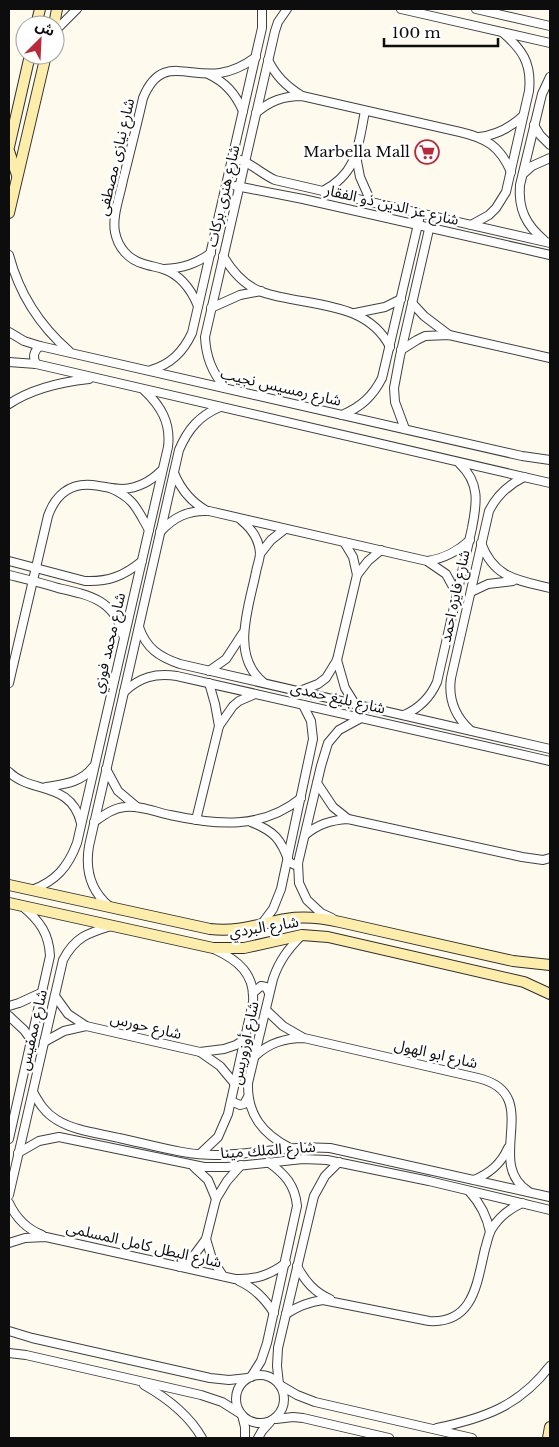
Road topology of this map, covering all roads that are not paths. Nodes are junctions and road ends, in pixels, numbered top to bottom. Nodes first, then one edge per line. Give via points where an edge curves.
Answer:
1 (77, 9) edge
2 (262, 9) edge
3 (287, 9) edge
4 (401, 9) edge
5 (476, 9) edge
6 (65, 21) edge
7 (550, 26) edge
8 (502, 32) junction
9 (550, 43) edge
10 (256, 57) junction
11 (268, 60) junction
12 (28, 65) edge
13 (43, 65) edge
14 (41, 70) junction
15 (206, 74) junction
16 (550, 77) edge
17 (22, 89) junction
18 (302, 96) junction
19 (243, 111) junction
20 (365, 111) junction
21 (256, 113) junction
22 (524, 116) junction
23 (534, 125) junction
24 (479, 136) junction
25 (550, 145) edge
26 (9, 149) edge
27 (356, 156) junction
28 (232, 158) junction
29 (550, 158) edge
30 (245, 162) junction
31 (511, 172) junction
32 (523, 174) junction
33 (17, 176) junction
34 (227, 184) junction
35 (239, 186) junction
36 (306, 188) junction
37 (322, 191) junction
38 (303, 199) junction
39 (371, 202) junction
40 (9, 213) edge
41 (420, 213) junction
42 (432, 216) junction
43 (418, 225) junction
44 (471, 225) junction
45 (429, 228) junction
46 (548, 242) edge
47 (211, 253) junction
48 (9, 255) edge
49 (550, 255) edge
50 (223, 256) junction
51 (163, 269) junction
52 (261, 292) junction
53 (401, 299) junction
54 (412, 303) junction
55 (199, 307) junction
56 (212, 308) junction
57 (354, 313) junction
58 (9, 332) edge
59 (449, 335) junction
60 (40, 346) junction
61 (390, 347) junction
62 (401, 350) junction
63 (70, 352) junction
64 (550, 358) edge
65 (9, 362) edge
66 (36, 364) junction
67 (148, 371) junction
68 (94, 378) junction
69 (225, 388) junction
70 (142, 389) junction
71 (9, 404) edge
72 (220, 407) junction
73 (342, 415) junction
74 (405, 429) junction
75 (168, 447) junction
76 (179, 450) junction
77 (550, 460) edge
78 (458, 462) junction
79 (162, 470) junction
80 (174, 472) junction
81 (524, 477) junction
82 (550, 483) edge
83 (110, 488) junction
84 (209, 512) junction
85 (240, 518) junction
86 (472, 528) junction
87 (286, 529) junction
88 (149, 530) junction
89 (484, 531) junction
90 (160, 533) junction
91 (470, 540) junction
92 (344, 542) junction
93 (481, 543) junction
94 (382, 550) junction
95 (260, 554) junction
96 (142, 560) junction
97 (9, 561) edge
98 (427, 561) junction
99 (36, 568) junction
100 (9, 575) edge
101 (356, 575) junction
102 (518, 580) junction
103 (33, 581) junction
104 (550, 588) edge
105 (471, 592) junction
106 (457, 594) junction
107 (139, 625) junction
108 (244, 633) junction
109 (124, 638) junction
110 (337, 660) junction
111 (180, 664) junction
112 (209, 671) junction
113 (178, 676) junction
114 (436, 682) junction
115 (9, 683) edge
116 (208, 683) junction
117 (264, 683) junction
118 (450, 686) junction
119 (280, 687) junction
120 (298, 691) junction
121 (124, 692) junction
122 (255, 694) junction
123 (275, 698) junction
124 (355, 704) junction
125 (303, 705) junction
126 (404, 715) junction
127 (362, 718) junction
128 (104, 723) junction
129 (116, 725) junction
130 (219, 726) junction
131 (472, 731) junction
132 (496, 736) junction
133 (494, 748) junction
134 (550, 749) edge
135 (550, 761) edge
136 (310, 763) junction
137 (95, 765) junction
138 (321, 766) junction
139 (106, 769) junction
140 (9, 772) edge
141 (317, 783) junction
142 (45, 787) junction
143 (302, 798) junction
144 (137, 807) junction
145 (348, 819) junction
146 (196, 820) junction
147 (94, 822) junction
148 (251, 822) junction
149 (81, 825) junction
150 (305, 835) junction
151 (76, 843) junction
152 (89, 846) junction
153 (288, 858) junction
154 (550, 858) edge
155 (298, 863) junction
156 (9, 885) edge
157 (32, 890) junction
158 (9, 903) edge
159 (21, 906) junction
160 (110, 908) junction
161 (174, 922) junction
162 (340, 922) junction
163 (261, 925) junction
164 (111, 926) junction
165 (302, 935) junction
166 (399, 935) junction
167 (169, 939) junction
168 (212, 948) junction
169 (395, 952) junction
170 (550, 965) edge
171 (43, 992) junction
172 (253, 993) junction
173 (270, 993) junction
174 (550, 994) edge
175 (55, 996) junction
176 (9, 1006) edge
177 (266, 1010) junction
178 (9, 1016) edge
179 (86, 1026) junction
180 (245, 1038) junction
181 (304, 1038) junction
182 (32, 1041) junction
183 (44, 1042) junction
184 (200, 1052) junction
185 (255, 1056) junction
186 (235, 1084) junction
187 (32, 1092) junction
188 (248, 1097) junction
189 (231, 1101) junction
190 (81, 1130) junction
191 (9, 1139) edge
192 (79, 1140) junction
193 (509, 1146) junction
194 (290, 1148) junction
195 (18, 1154) junction
196 (200, 1154) junction
197 (268, 1162) junction
198 (339, 1162) junction
199 (241, 1165) junction
200 (192, 1166) junction
201 (474, 1180) junction
202 (469, 1191) junction
203 (532, 1193) junction
204 (9, 1195) edge
205 (550, 1197) edge
206 (216, 1199) junction
207 (9, 1203) edge
208 (522, 1203) junction
209 (550, 1210) edge
210 (296, 1218) junction
211 (308, 1218) junction
212 (490, 1232) junction
213 (46, 1237) junction
214 (206, 1239) junction
215 (9, 1243) edge
216 (286, 1263) junction
217 (297, 1266) junction
218 (180, 1267) junction
219 (223, 1276) junction
220 (235, 1279) junction
221 (336, 1302) junction
222 (274, 1313) junction
223 (286, 1314) junction
224 (9, 1331) edge
225 (9, 1353) edge
226 (550, 1366) edge
227 (250, 1378) junction
228 (136, 1380) junction
229 (280, 1384) junction
230 (241, 1414) junction
231 (273, 1421) junction
232 (550, 1426) edge
233 (433, 1429) junction
234 (202, 1438) edge
235 (245, 1438) edge
236 (258, 1438) edge
237 (389, 1438) edge
238 (472, 1438) edge
239 (548, 1438) edge

1 - 6 street
2 - 10 street, شارع هنرى بركات
3 - 11 street, شارع هنرى بركات via 278,22
4 - 8 street
5 - 7 street
8 - 9 street
8 - 22 street via 519,48 529,69
10 - 15 street, شارع نيازى مصطفى via 232,70
10 - 19 street, شارع هنرى بركات
11 - 18 street via 278,77
11 - 21 street, شارع هنرى بركات
12 - 17 street
13 - 14 street
14 - 17 street
14 - 33 street
15 - 19 street, شارع نيازى مصطفى via 229,88
15 - 51 street, شارع نيازى مصطفى via 173,70 154,80 147,88 118,201 115,232 124,252 133,260
16 - 23 street
17 - 26 street
18 - 20 street
18 - 21 street via 282,98
19 - 28 street, شارع هنرى بركات
20 - 24 street
20 - 27 street
21 - 30 street, شارع هنرى بركات
22 - 24 street via 503,131
22 - 31 street
23 - 25 street
23 - 32 street
24 - 31 street via 495,147
26 - 33 street
27 - 37 street via 346,174
27 - 39 street via 360,177
28 - 30 street, شارع عز الدين ذو الفقار
28 - 34 street, شارع هنرى بركات
29 - 32 street
30 - 35 street, شارع هنرى بركات
30 - 36 street, شارع عز الدين ذو الفقار via 267,176
31 - 44 street via 506,192 496,208
32 - 46 street via 519,196 524,217
33 - 40 street
34 - 35 street, شارع عز الدين ذو الفقار
34 - 47 street, شارع هنرى بركات
35 - 38 street, شارع عز الدين ذو الفقار
35 - 50 street, شارع هنرى بركات
36 - 37 street, شارع عز الدين ذو الفقار
36 - 38 street
37 - 39 street, شارع عز الدين ذو الفقار
38 - 43 street, شارع عز الدين ذو الفقار
39 - 41 street, شارع عز الدين ذو الفقار
41 - 42 street, شارع عز الدين ذو الفقار
41 - 43 street
42 - 44 street, شارع عز الدين ذو الفقار
42 - 45 street
43 - 45 street, شارع عز الدين ذو الفقار
43 - 53 street
44 - 46 street, شارع عز الدين ذو الفقار
45 - 49 street, شارع عز الدين ذو الفقار
45 - 54 street
47 - 51 street, شارع نيازى مصطفى via 194,264
47 - 55 street, شارع هنرى بركات
48 - 63 street via 26,301 53,338
50 - 52 street via 243,280
50 - 56 street, شارع هنرى بركات
51 - 55 street, شارع نيازى مصطفى via 182,280
52 - 56 street via 240,295
52 - 57 street
53 - 57 street via 376,310
53 - 61 street
54 - 59 street
54 - 62 street
55 - 67 street, شارع هنرى بركات via 192,333 180,354 171,362
56 - 69 street, شارع هنرى بركات via 205,337 206,348 212,370
57 - 61 street via 374,325
58 - 60 street, شارع رمسيس نجيب
59 - 62 street via 425,336
59 - 64 street
60 - 63 street, شارع رمسيس نجيب
60 - 66 street via 34,352
61 - 73 street via 377,388 362,405
62 - 74 street via 394,388 397,409
63 - 67 street, شارع رمسيس نجيب
65 - 66 street
66 - 68 street
67 - 69 street, شارع رمسيس نجيب
68 - 70 street
68 - 71 street via 51,386
69 - 73 street, شارع رمسيس نجيب
70 - 72 street
70 - 75 street, شارع محمد فوزي via 157,403 166,420
72 - 76 street, شارع محمد فوزي via 190,428
72 - 78 street
73 - 74 street, شارع رمسيس نجيب
74 - 77 street, شارع رمسيس نجيب
75 - 76 street via 174,446
75 - 79 street, شارع محمد فوزي
76 - 80 street, شارع محمد فوزي
78 - 81 street
78 - 86 street, شارع فايزه احمد via 475,487
79 - 83 street via 154,478 133,488
79 - 88 street, شارع محمد فوزي
80 - 84 street via 187,496
80 - 90 street, شارع محمد فوزي
81 - 82 street
81 - 89 street, شارع فايزه احمد via 507,487 494,501
83 - 88 street via 132,500
83 - 99 street via 72,487 56,499 48,516
84 - 85 street
84 - 90 street via 197,511 176,517
85 - 87 street
85 - 95 street via 254,534
86 - 89 street
86 - 91 street, شارع فايزه احمد
87 - 92 street
87 - 95 street
88 - 90 street
88 - 96 street, شارع محمد فوزي
89 - 93 street, شارع فايزه احمد
90 - 107 street, شارع محمد فوزي
91 - 98 street via 455,552
91 - 106 street, شارع فايزه احمد
92 - 94 street
92 - 101 street via 353,557
93 - 102 street via 498,570
93 - 105 street, شارع فايزه احمد
94 - 98 street
94 - 101 street
95 - 108 street
96 - 99 street via 122,576 97,582
96 - 109 street, شارع محمد فوزي
97 - 99 street
98 - 106 street via 446,574
99 - 103 street
100 - 103 street
101 - 110 street
102 - 104 street
102 - 105 street via 488,584
103 - 109 street via 102,602 117,618
103 - 115 street
105 - 118 street, شارع فايزه احمد
106 - 114 street, شارع فايزه احمد
107 - 111 street, شارع بليغ حمدى via 157,654
107 - 121 street, شارع محمد فوزي
108 - 112 street via 226,659
108 - 117 street via 247,662
109 - 128 street, شارع محمد فوزي
110 - 120 street via 326,678
110 - 124 street via 345,688
111 - 112 street, شارع بليغ حمدى
111 - 113 street via 176,669
112 - 117 street, شارع بليغ حمدى
113 - 116 street, شارع بليغ حمدى
113 - 121 street, شارع بليغ حمدى via 143,678
114 - 118 street via 444,688
114 - 126 street, شارع فايزه احمد via 428,699
116 - 122 street, شارع بليغ حمدى
116 - 130 street
117 - 119 street, شارع بليغ حمدى
118 - 131 street, شارع فايزه احمد via 455,711
119 - 120 street, شارع بليغ حمدى
119 - 123 street
120 - 124 street, شارع بليغ حمدى
121 - 129 street, شارع محمد فوزي
122 - 123 street, شارع بليغ حمدى
122 - 130 street via 233,706
123 - 125 street, شارع بليغ حمدى
124 - 126 street, شارع بليغ حمدى
125 - 127 street, شارع بليغ حمدى
125 - 136 street via 313,730
126 - 131 street, شارع بليغ حمدى
127 - 133 street, شارع بليغ حمدى
127 - 138 street via 333,736
128 - 129 street
128 - 137 street, شارع محمد فوزي
129 - 139 street, شارع محمد فوزي
130 - 146 street
131 - 132 street, شارع بليغ حمدى
132 - 133 street
132 - 134 street, شارع بليغ حمدى
133 - 135 street, شارع بليغ حمدى
136 - 138 street via 317,762
136 - 143 street
137 - 142 street via 74,782
137 - 149 street, شارع محمد فوزي
138 - 141 street
139 - 144 street via 118,790
139 - 147 street, شارع محمد فوزي
140 - 142 street via 25,782
141 - 145 street via 333,807
141 - 150 street
142 - 149 street via 69,801
143 - 148 street via 283,812
143 - 153 street
144 - 146 street
144 - 147 street via 114,810
145 - 150 street via 325,823
145 - 154 street via 522,857
146 - 148 street
147 - 152 street, شارع محمد فوزي
148 - 153 street via 275,835
149 - 151 street, شارع محمد فوزي
150 - 155 street
151 - 152 street via 82,849
151 - 157 street, شارع محمد فوزي via 63,870 54,879
152 - 160 street, شارع محمد فوزي via 90,881
153 - 155 street via 291,864
153 - 163 street via 278,899
155 - 162 street via 299,883 307,900 321,913
156 - 157 street, شارع البردي
157 - 160 street, شارع البردي
158 - 159 street, شارع البردي
159 - 164 street, شارع البردي
159 - 171 street, شارع ممفيس via 41,924 49,945
160 - 161 street, شارع البردي
161 - 163 street, شارع البردي via 220,930 242,930
161 - 167 street
162 - 163 street, شارع البردي via 302,918
162 - 166 street, شارع البردي
164 - 167 street, شارع البردي
164 - 175 street, شارع ممفيس via 90,933 74,944 63,960
165 - 168 street, شارع البردي via 244,948
165 - 169 street, شارع البردي via 328,937
165 - 173 street, شارع أوزوريس via 280,961
166 - 169 street
166 - 170 street, شارع البردي via 512,961
167 - 168 street, شارع البردي
168 - 172 street, شارع أوزوريس via 240,965 247,974
169 - 174 street, شارع البردي via 524,982
171 - 176 street
171 - 182 street, شارع ممفيس
172 - 173 street via 261,986
172 - 180 street, شارع أوزوريس
173 - 177 street, شارع أوزوريس
175 - 179 street, شارع حورس via 68,1014
175 - 183 street, شارع ممفيس
177 - 181 street, شارع ابو الهول via 283,1026
177 - 185 street, شارع أوزوريس
178 - 182 street
179 - 183 street, شارع حورس via 64,1031
179 - 184 street, شارع حورس
180 - 184 street, شارع حورس via 224,1050
180 - 186 street, شارع أوزوريس
181 - 185 street, شارع ابو الهول via 272,1043
181 - 193 street, شارع ابو الهول via 495,1084 503,1090 512,1108
182 - 191 street, شارع ممفيس
183 - 187 street, شارع ممفيس
184 - 186 street, شارع حورس via 220,1066
185 - 188 street, شارع أوزوريس
186 - 189 street, شارع أوزوريس
187 - 190 street, شارع الملك مينا via 47,1114 62,1124
187 - 195 street, شارع ممفيس
188 - 189 street via 240,1105
188 - 194 street, شارع أوزوريس via 258,1123
189 - 196 street, شارع أوزوريس via 218,1137
190 - 192 street via 76,1135
190 - 196 street, شارع الملك مينا
192 - 195 street, شارع الملك مينا via 49,1138
192 - 200 street, شارع الملك مينا
193 - 201 street, شارع ابو الهول via 496,1168
193 - 203 street, شارع ابو الهول via 511,1169 522,1187
194 - 196 street, شارع الملك مينا
194 - 201 street, شارع الملك مينا via 343,1150
195 - 204 street, شارع ممفيس
197 - 198 street, شارع الملك مينا via 303,1159
197 - 199 street, شارع الملك مينا
197 - 210 street via 292,1184 296,1195
198 - 202 street, شارع الملك مينا
198 - 211 street via 319,1186
199 - 200 street, شارع الملك مينا
199 - 206 street via 226,1181
200 - 206 street via 208,1180
201 - 203 street, شارع الملك مينا
202 - 208 street, شارع الملك مينا
202 - 212 street via 481,1206
203 - 205 street, شارع الملك مينا
206 - 214 street
207 - 213 street, شارع البطل كامل المسلمى via 27,1227
208 - 209 street, شارع الملك مينا
208 - 212 street via 507,1212
210 - 211 street via 302,1214
210 - 216 street
211 - 217 street
212 - 221 street via 472,1296 460,1314 450,1319 429,1322
213 - 215 street, شارع البطل كامل المسلمى
213 - 218 street, شارع البطل كامل المسلمى
214 - 218 street
214 - 219 street via 212,1259
216 - 220 street, شارع البطل كامل المسلمى via 262,1277
216 - 222 street
217 - 221 street via 312,1288
217 - 223 street
218 - 219 street, شارع البطل كامل المسلمى
219 - 220 street, شارع البطل كامل المسلمى
220 - 222 street, شارع البطل كامل المسلمى via 258,1292
221 - 223 street via 310,1302
222 - 227 street via 264,1352
223 - 229 street via 277,1357
224 - 227 street via 210,1378
225 - 228 street
226 - 233 street via 529,1390 498,1411
227 - 229 street via 257,1375 269,1377
227 - 230 street via 237,1391 236,1403
228 - 230 street via 212,1398
228 - 234 street via 182,1412
229 - 231 street via 284,1404
229 - 233 street via 315,1402
230 - 231 street via 255,1423
230 - 235 street
231 - 236 street
231 - 237 street via 303,1418
232 - 239 street
233 - 238 street

